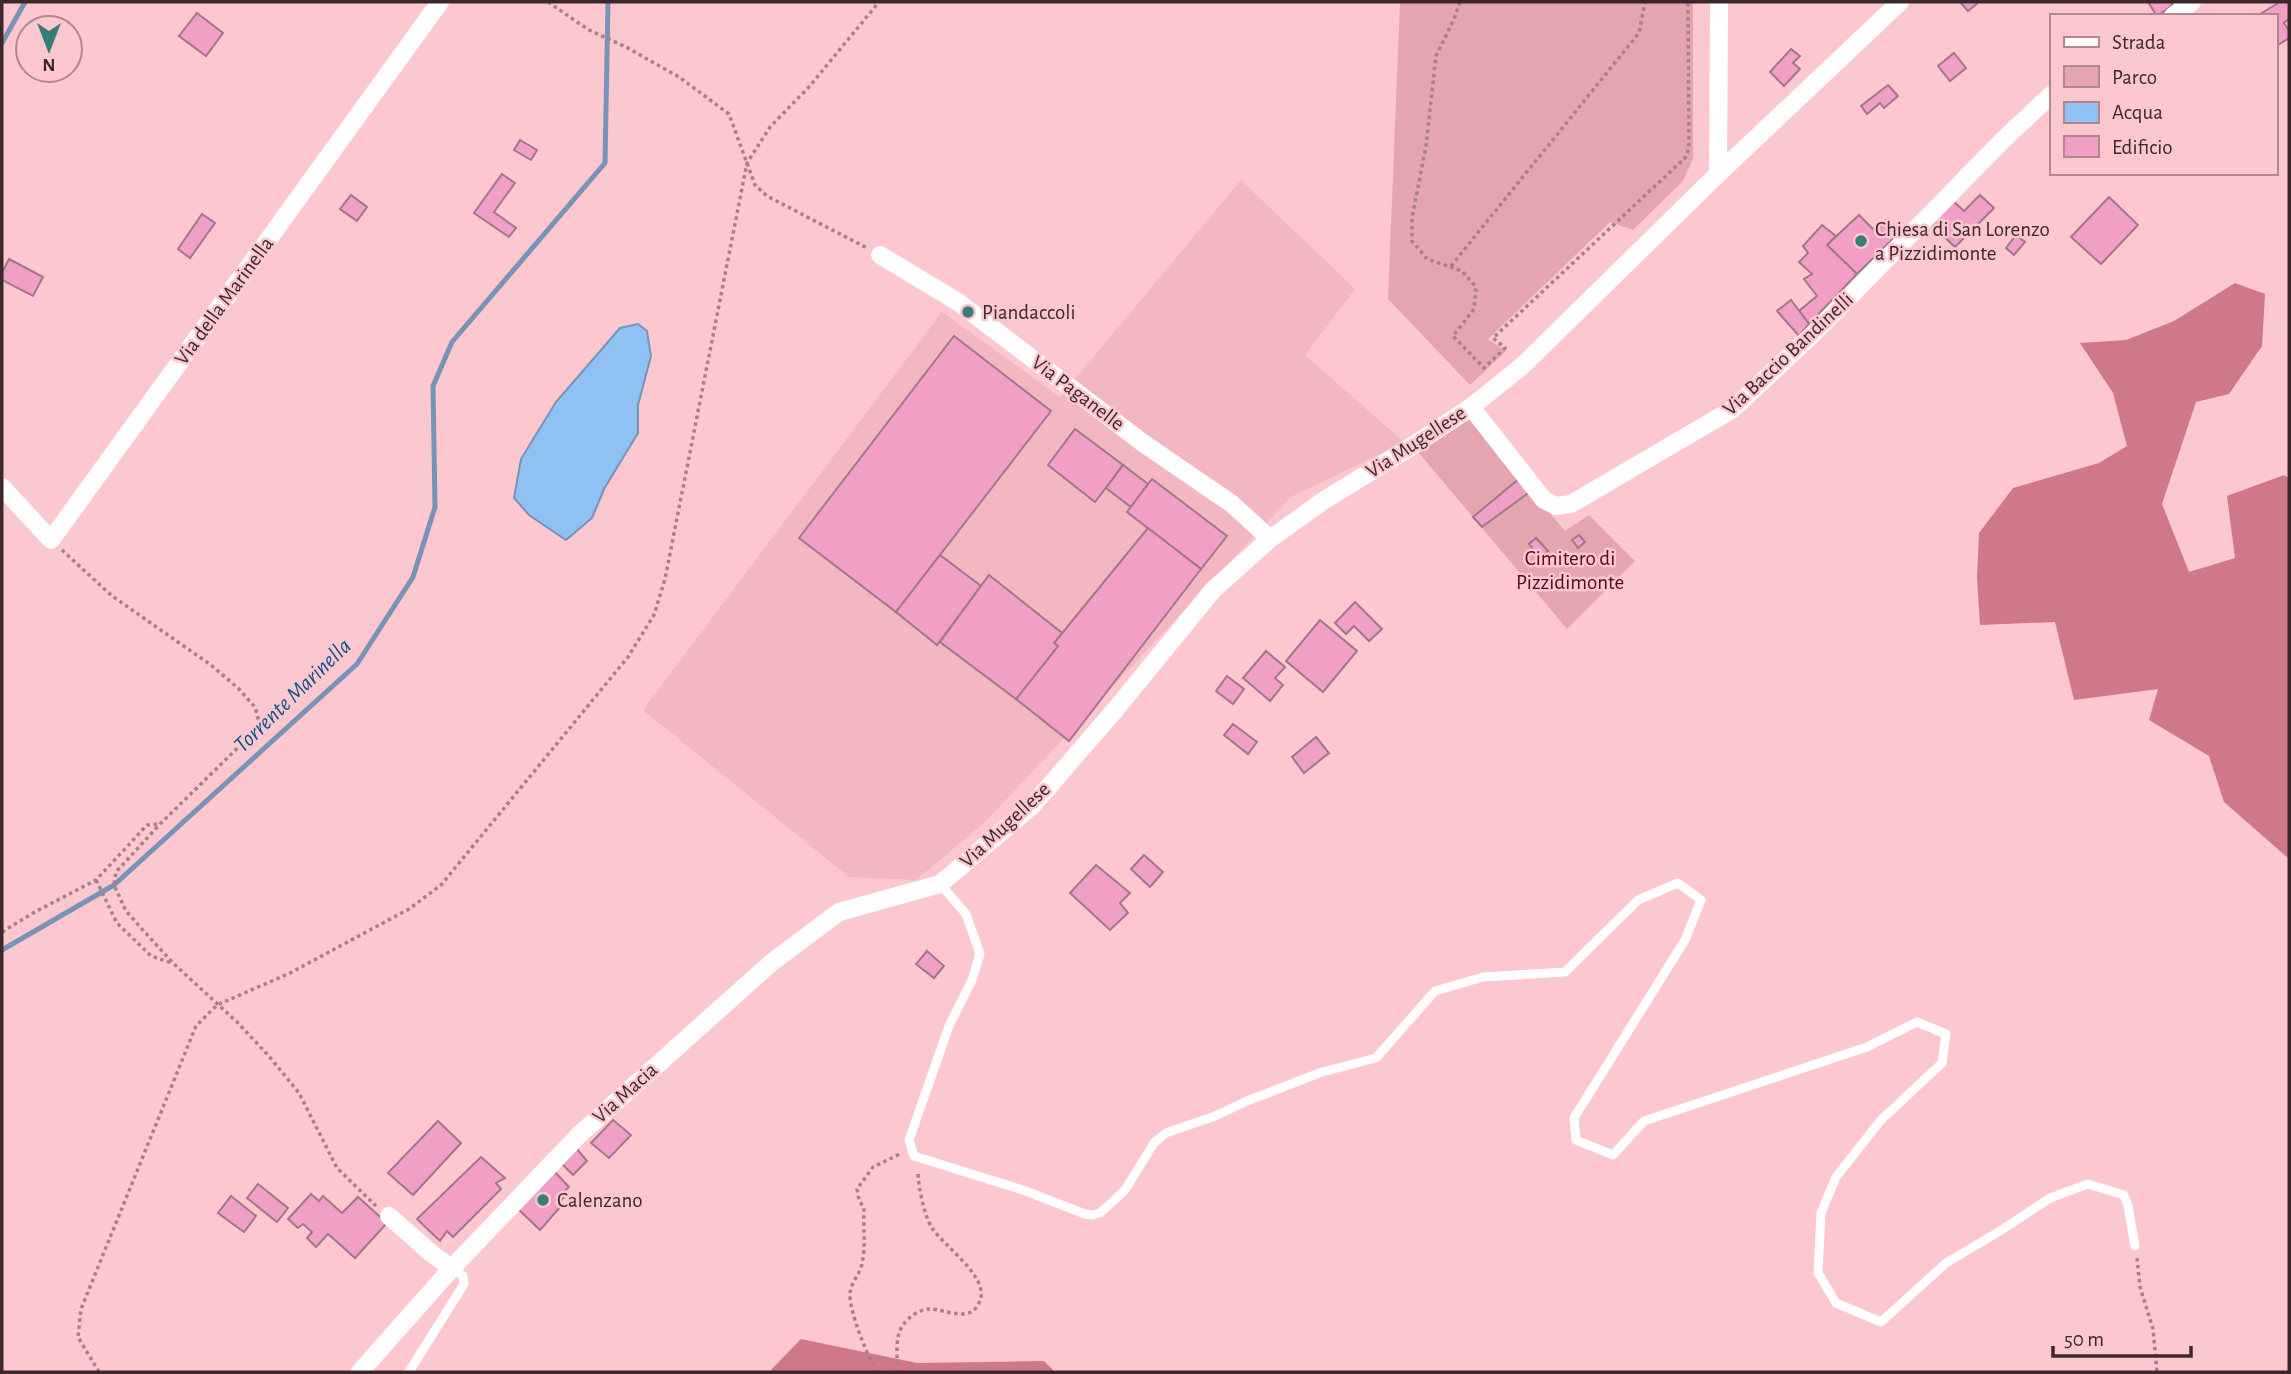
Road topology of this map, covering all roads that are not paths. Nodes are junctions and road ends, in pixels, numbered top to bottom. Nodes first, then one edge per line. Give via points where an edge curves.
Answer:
1 (440, 2) edge
2 (1719, 2) edge
3 (1900, 2) edge
4 (2192, 2) edge
5 (2176, 14) edge
6 (2050, 96) edge
7 (1718, 174) junction
8 (880, 255) road end
9 (1471, 407) junction
10 (2, 487) edge
11 (1270, 539) junction
12 (940, 884) junction
13 (389, 1216) road end
14 (2135, 1246) road end
15 (452, 1268) junction
16 (360, 1372) edge
17 (409, 1372) edge

1 - 10 street, Via della Marinella via 51,540
2 - 7 street
3 - 7 street, Via Mugellese
4 - 5 street
6 - 9 street, Via Baccio Bandinelli via 1733,409 1571,504 1556,506 1544,499
7 - 9 street, Via Mugellese via 1521,368
8 - 11 street, Via Paganelle via 958,302 1143,443 1232,504
9 - 11 street, Via Mugellese
11 - 12 street, Via Mugellese via 1213,590 1032,806
12 - 14 lane via 966,914 980,954 909,1140 914,1156 1085,1214 1100,1213 1125,1190 1154,1143 1166,1133 1322,1072 1376,1058 1435,992 1483,977 1565,972 1638,900 1678,883 1700,900 1685,940 1574,1118 1576,1140 1613,1155 1644,1121 1867,1046 1917,1022 1946,1034 1942,1063 1881,1121 1836,1177 1821,1213 1818,1273 1836,1303 1881,1322 1947,1263 2050,1198 2088,1184 2124,1195
12 - 15 street, Via Macia via 839,912 771,963 580,1134
13 - 15 street
15 - 16 street, Via Macia
15 - 17 lane via 463,1276 464,1284

